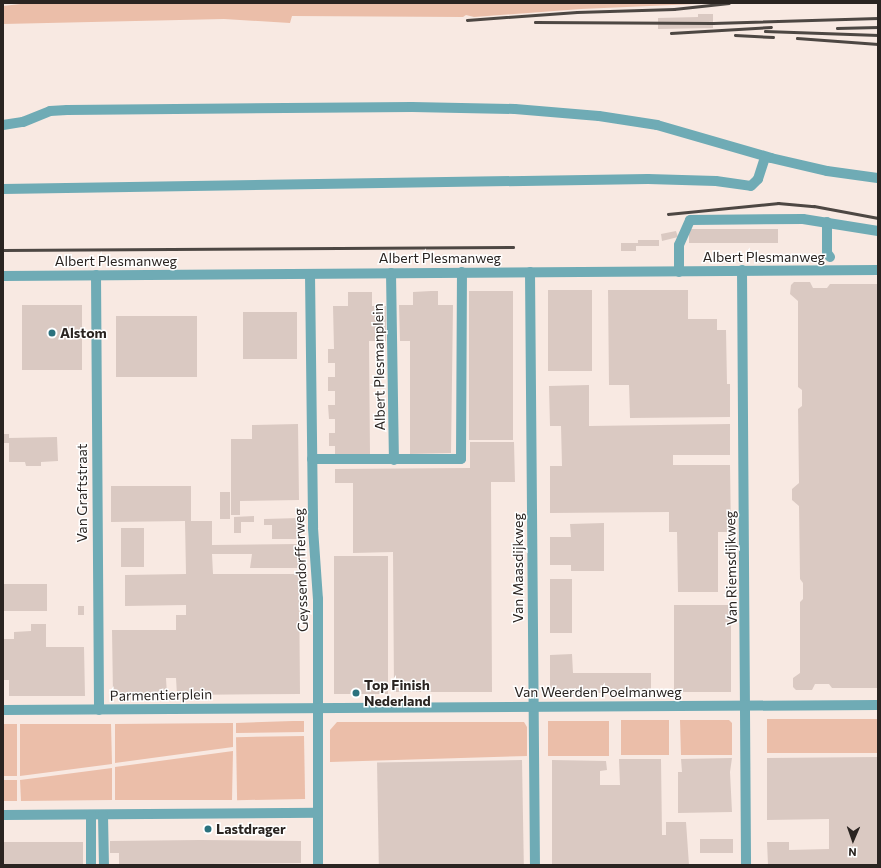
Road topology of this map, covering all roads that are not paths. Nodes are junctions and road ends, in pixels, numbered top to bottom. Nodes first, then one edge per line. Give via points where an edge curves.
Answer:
1 (3, 124) edge
2 (765, 157) junction
3 (878, 178) edge
4 (3, 189) edge
5 (827, 222) junction
6 (878, 231) edge
7 (830, 239) dead end
8 (742, 270) junction
9 (878, 270) edge
10 (462, 272) junction
11 (530, 272) junction
12 (679, 272) junction
13 (391, 273) junction
14 (310, 274) junction
15 (96, 275) junction
16 (3, 276) edge
17 (312, 459) junction
18 (394, 460) junction
19 (746, 705) junction
20 (878, 705) edge
21 (534, 706) junction
22 (319, 707) junction
23 (3, 710) edge
24 (99, 710) junction
25 (318, 813) junction
26 (3, 815) edge
27 (91, 815) junction
28 (103, 815) junction
29 (91, 865) edge
30 (104, 865) edge
31 (318, 865) edge
32 (535, 865) edge
33 (746, 865) edge

1 - 2 street via 23,122 50,111 67,110 477,108 583,115 657,125
2 - 3 street via 828,171
2 - 4 street via 758,179 751,186 716,181 648,179
5 - 6 street
5 - 7 street
5 - 12 street via 803,219 690,220 679,244
8 - 9 street, Albert Plesmanweg
8 - 12 street, Albert Plesmanweg
8 - 19 street, Van Riemsdijkweg
10 - 11 street, Albert Plesmanweg
10 - 13 street, Albert Plesmanweg
10 - 18 street via 461,459
11 - 12 street, Albert Plesmanweg
11 - 21 street, Van Maasdijkweg
13 - 14 street, Albert Plesmanweg
13 - 18 street, Albert Plesmanplein
14 - 15 street, Albert Plesmanweg
14 - 17 street, Geyssendorfferweg
15 - 16 street, Albert Plesmanweg
15 - 24 street, Van Graftstraat
17 - 18 street
17 - 22 street, Geyssendorfferweg via 313,547 318,599
19 - 20 street, Van Weerden Poelmanweg
19 - 21 street, Van Weerden Poelmanweg
19 - 33 street, Van Riemsdijkweg
21 - 22 street, Van Weerden Poelmanweg
21 - 32 street, Van Maasdijkweg
22 - 24 street, Parmentierplein
22 - 25 street, Geyssendorfferweg
23 - 24 street, Parmentierplein
25 - 28 street
25 - 31 street, Geyssendorfferweg
26 - 27 street
27 - 28 street
27 - 29 street
28 - 30 street

